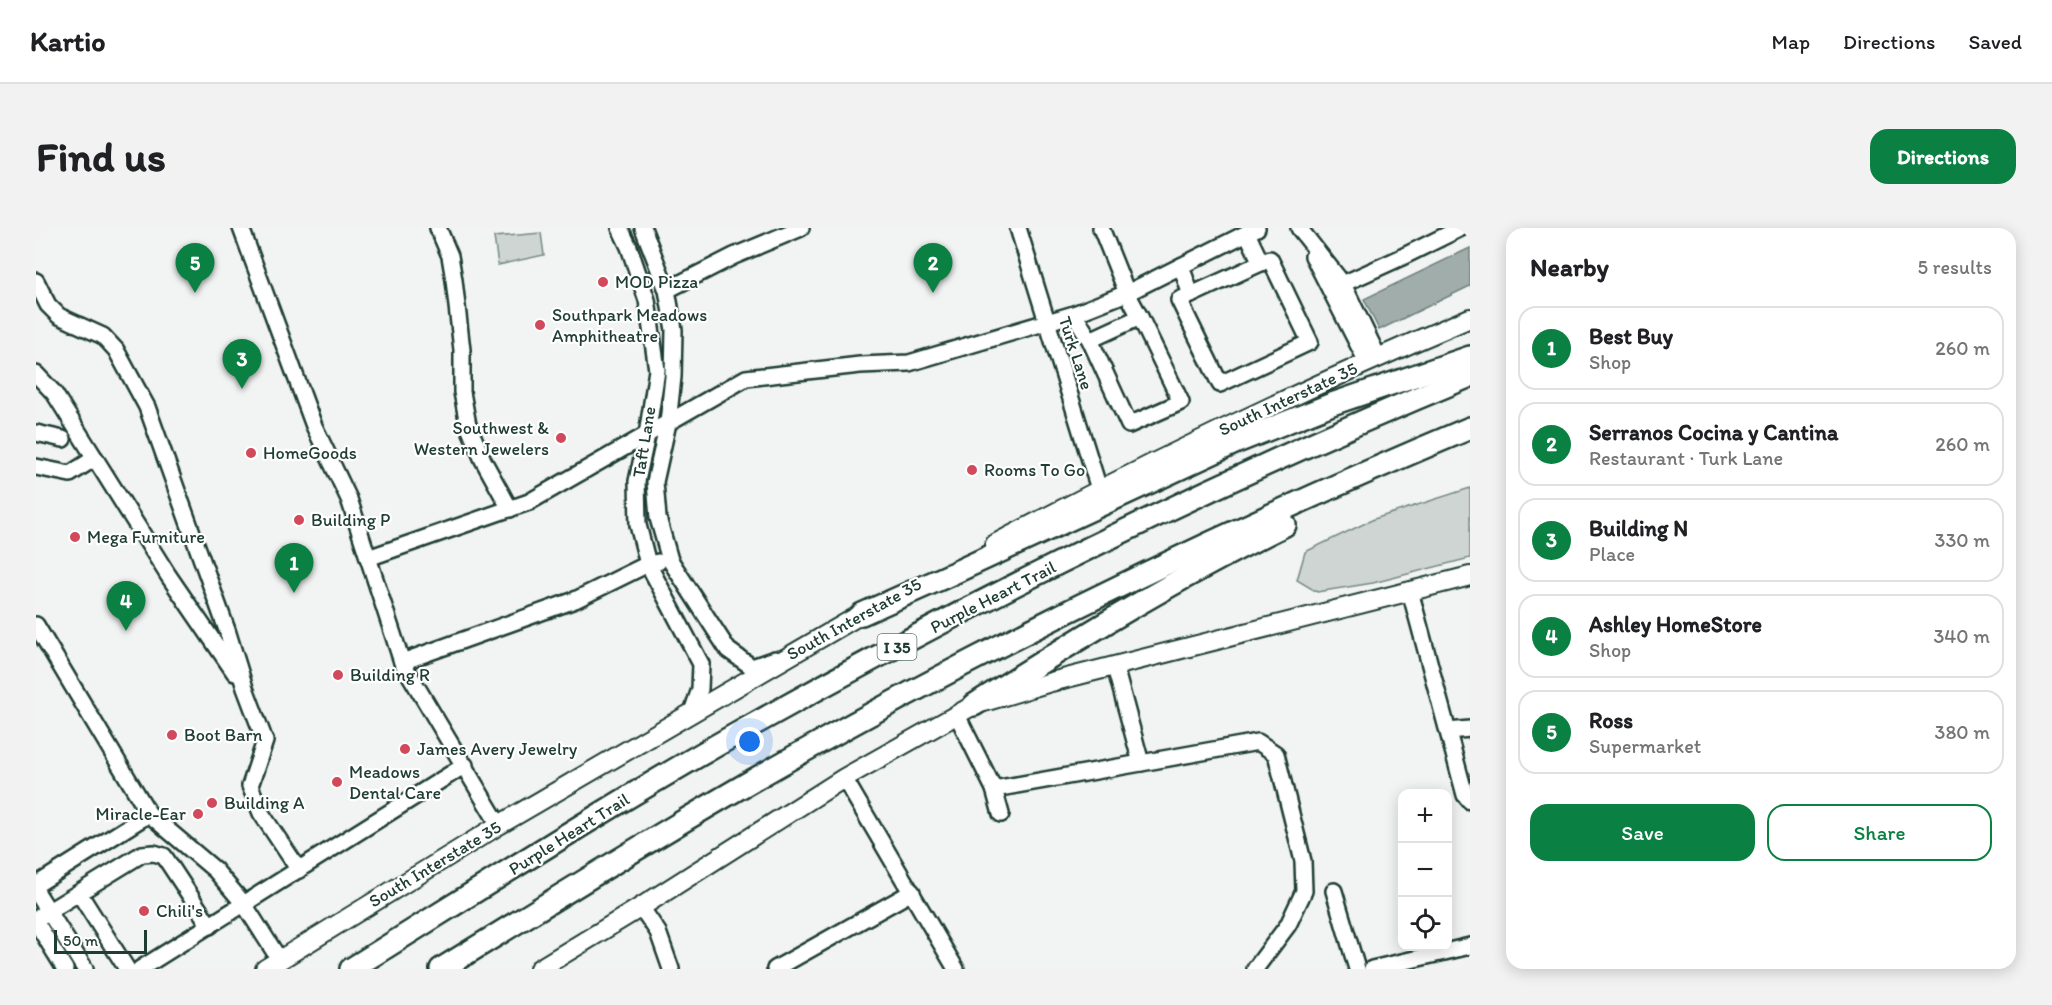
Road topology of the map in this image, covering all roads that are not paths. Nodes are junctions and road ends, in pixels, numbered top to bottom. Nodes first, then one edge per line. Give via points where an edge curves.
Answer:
1 (241, 228) edge
2 (438, 228) edge
3 (620, 228) edge
4 (642, 228) edge
5 (801, 228) edge
6 (1018, 228) edge
7 (1101, 228) edge
8 (1297, 228) edge
9 (1461, 228) edge
10 (1252, 230) edge
11 (1261, 263) junction
12 (1180, 266) junction
13 (36, 281) edge
14 (1337, 286) junction
15 (667, 290) junction
16 (1127, 293) junction
17 (1191, 295) junction
18 (1074, 314) junction
19 (1140, 317) junction
20 (1470, 318) edge
21 (1046, 322) junction
22 (1090, 340) junction
23 (1470, 357) edge
24 (1372, 360) junction
25 (36, 374) edge
26 (1470, 376) edge
27 (668, 423) junction
28 (1470, 429) edge
29 (36, 433) edge
30 (647, 435) junction
31 (63, 439) dead end
32 (1429, 446) junction
33 (95, 458) junction
34 (36, 467) edge
35 (1099, 489) junction
36 (510, 509) junction
37 (368, 558) junction
38 (670, 560) junction
39 (648, 564) junction
40 (1470, 576) edge
41 (1410, 591) junction
42 (862, 614) junction
43 (36, 625) edge
44 (792, 653) junction
45 (402, 662) junction
46 (1115, 667) junction
47 (245, 688) junction
48 (966, 710) junction
49 (692, 712) junction
50 (1470, 729) edge
51 (1448, 731) junction
52 (1141, 763) junction
53 (465, 765) junction
54 (1464, 770) edge
55 (844, 778) junction
56 (994, 789) junction
57 (1470, 801) edge
58 (149, 814) junction
59 (1000, 814) dead end
60 (499, 825) junction
61 (299, 870) junction
62 (36, 885) edge
63 (36, 891) edge
64 (1334, 891) dead end
65 (79, 892) junction
66 (912, 892) junction
67 (244, 904) junction
68 (641, 907) junction
69 (40, 917) edge
70 (210, 926) junction
71 (1470, 946) edge
72 (272, 964) edge
73 (955, 968) edge
74 (65, 969) edge
75 (85, 969) edge
76 (127, 969) edge
77 (140, 969) edge
78 (351, 969) edge
79 (441, 969) edge
80 (538, 969) edge
81 (670, 969) edge
82 (776, 969) edge
83 (1255, 969) edge
84 (1357, 969) edge
85 (1372, 969) edge

1 - 37 street via 314,426 349,500
2 - 36 street via 450,256 454,280 468,425
3 - 30 street, Taft Lane via 647,300 657,370
4 - 15 street, Taft Lane
5 - 15 street
6 - 21 street, Turk Lane
7 - 16 street
8 - 14 street
9 - 14 street
10 - 11 street
10 - 12 street
11 - 17 street
11 - 17 street via 1270,259 1310,342 1220,384 1179,300
12 - 16 street
12 - 17 street
13 - 47 street via 59,316 103,336 116,350 147,407
14 - 24 street
15 - 27 street, Taft Lane via 674,330
16 - 18 street
16 - 19 street
18 - 21 street
18 - 22 street
19 - 22 street
19 - 22 street via 1181,402 1129,425
20 - 24 main road, South Interstate 35
21 - 27 street via 909,363 746,378
21 - 35 street, Turk Lane
23 - 42 highway via 1332,404 1237,442
24 - 35 main road, South Interstate 35
25 - 33 street via 54,393
26 - 78 highway, Purple Heart Trail / I 35 via 1173,507 939,624 609,808
27 - 30 street
27 - 38 street, Taft Lane via 655,482 658,518
28 - 32 highway
29 - 31 street
30 - 36 street
30 - 39 street, Taft Lane via 637,481 638,525
32 - 48 highway via 1161,592
32 - 79 highway via 1118,588 864,718 645,844
33 - 34 street via 70,474
33 - 47 street
35 - 42 main road, South Interstate 35
36 - 37 street
37 - 45 street
38 - 39 street
38 - 44 street, Taft Lane via 728,650 752,667
39 - 45 street via 575,600
39 - 49 street, Taft Lane via 701,664 700,689
40 - 41 main road
41 - 46 main road
41 - 51 street
42 - 44 main road, South Interstate 35
43 - 58 street
44 - 49 main road, South Interstate 35
45 - 53 street
46 - 48 main road via 1051,682
46 - 52 street
47 - 61 street via 265,741 250,786 261,813
48 - 55 main road
48 - 56 street
49 - 60 main road, South Interstate 35
50 - 51 street
51 - 54 street
52 - 56 street
52 - 83 street via 1258,742 1276,754 1303,861 1304,891 1288,925
53 - 60 street
53 - 61 street
54 - 57 street via 1465,795
55 - 66 street
55 - 68 main road
56 - 59 street
58 - 62 street
58 - 67 street via 215,870
60 - 72 main road, South Interstate 35
61 - 67 street
63 - 69 street
64 - 84 street
65 - 69 street
65 - 70 street via 142,854 154,853 164,856
65 - 76 street
66 - 73 street
66 - 82 street
67 - 70 street
67 - 72 street
68 - 80 main road
68 - 81 street via 658,932
69 - 74 street
69 - 75 street
70 - 77 street
71 - 85 street

